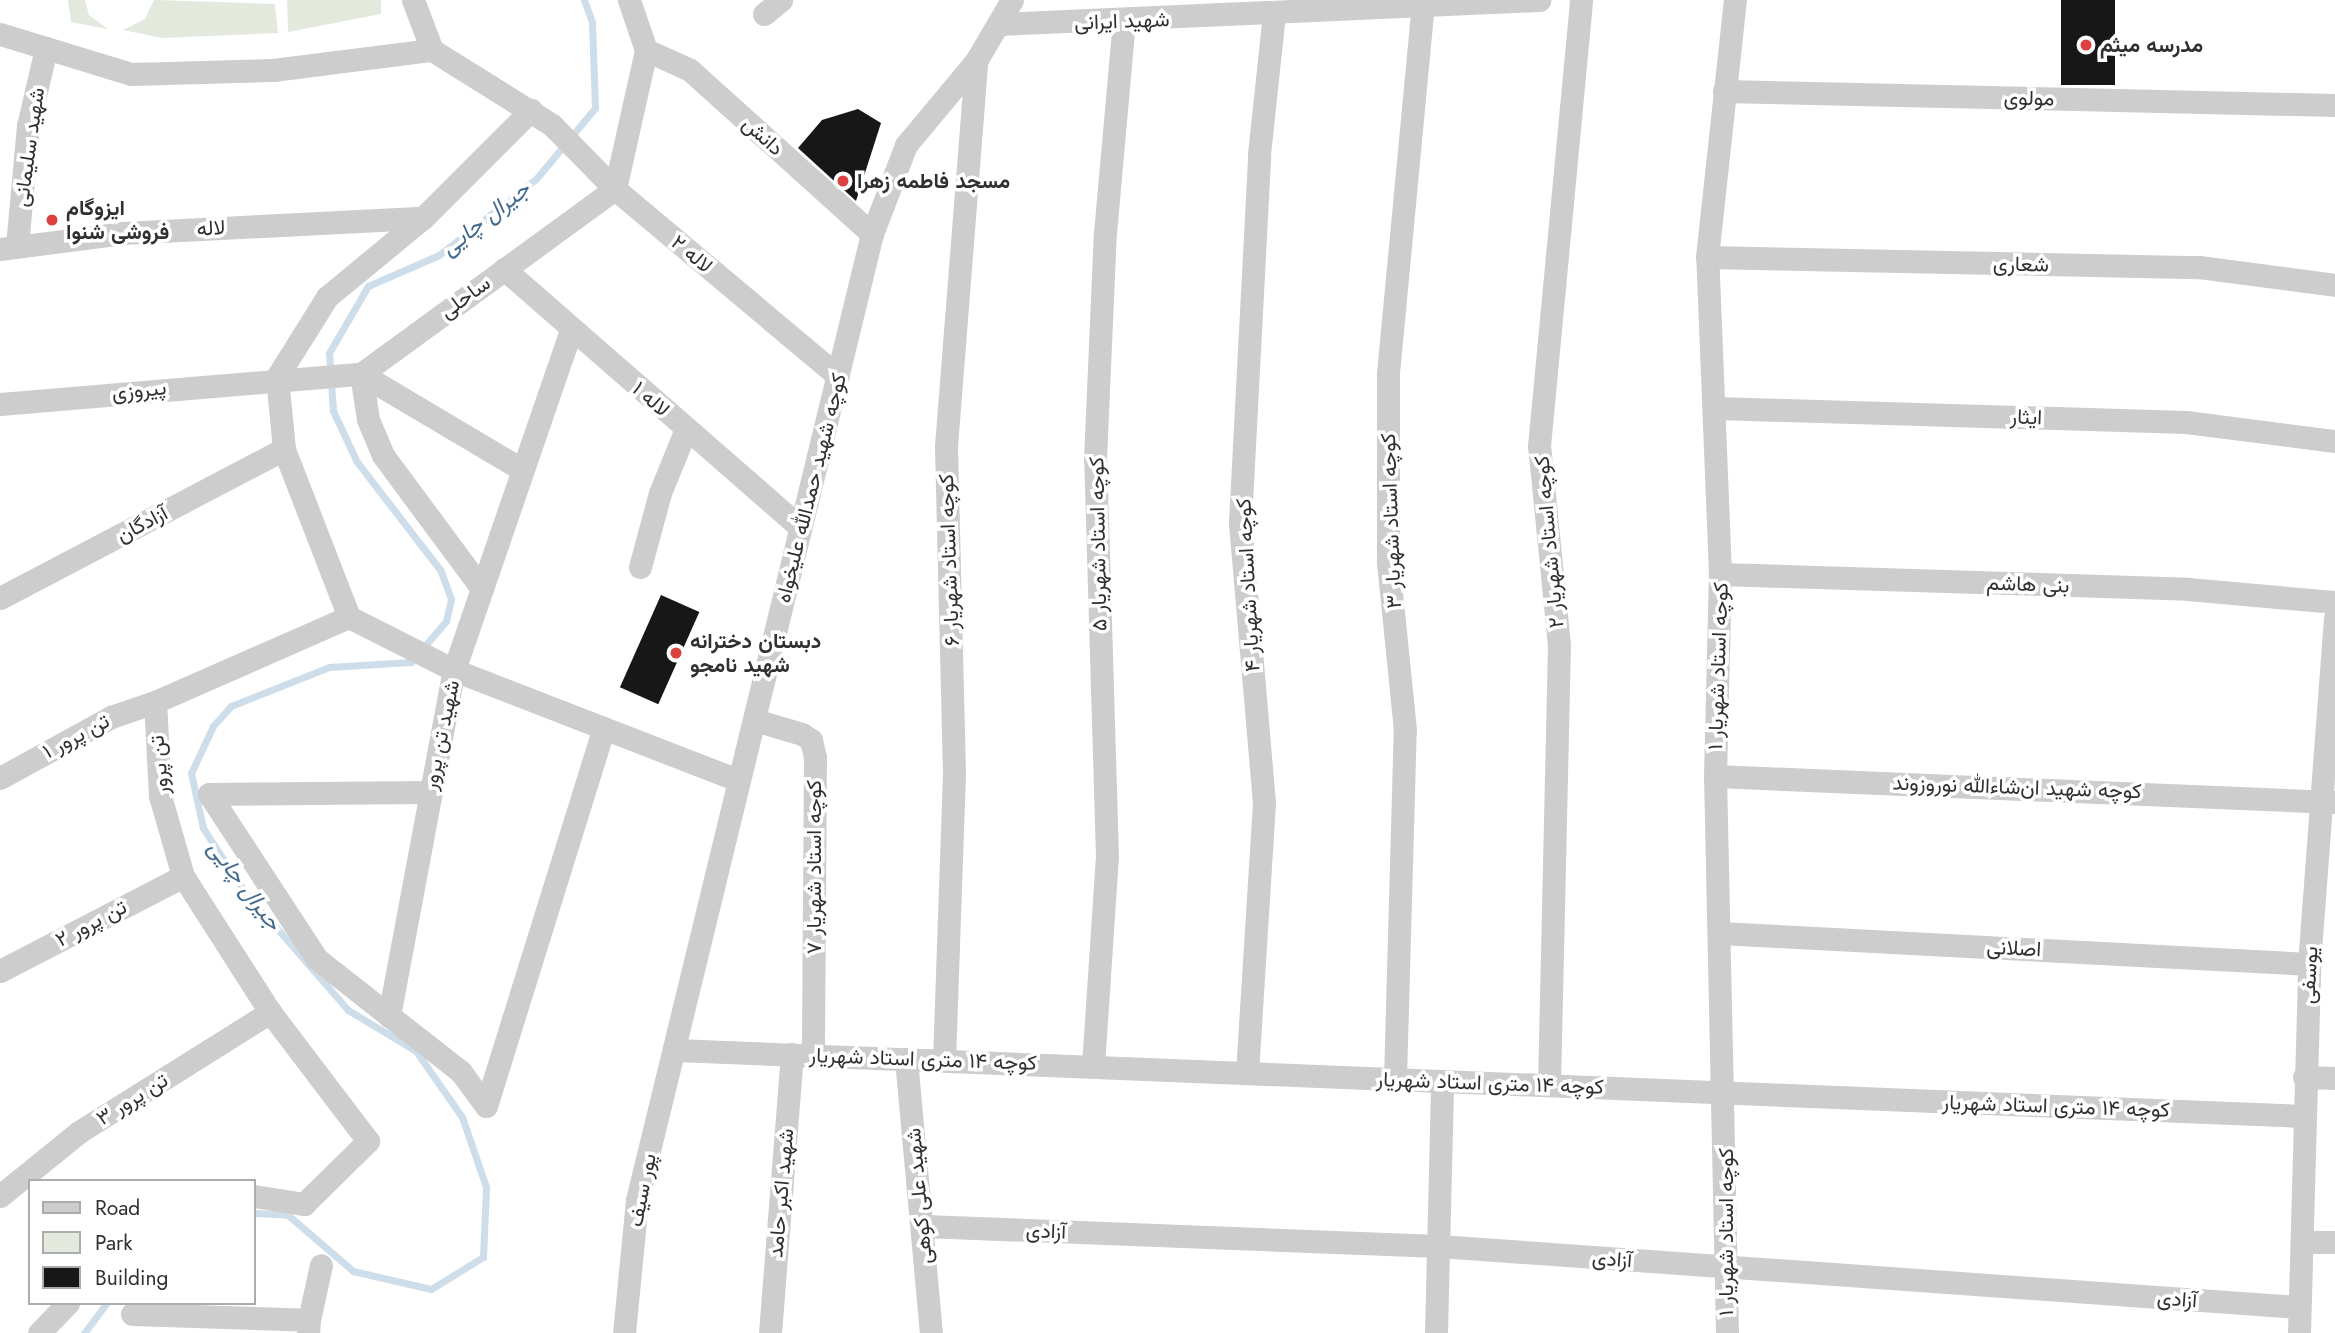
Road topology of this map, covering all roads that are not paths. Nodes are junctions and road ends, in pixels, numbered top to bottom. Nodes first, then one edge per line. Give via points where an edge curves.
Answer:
1 (413, 0) edge
2 (629, 0) edge
3 (1012, 0) edge
4 (1177, 0) edge
5 (1539, 0) edge
6 (1581, 0) edge
7 (1735, 0) edge
8 (1390, 5) edge
9 (1423, 6) junction
10 (1275, 13) junction
11 (1161, 20) junction
12 (1124, 21) junction
13 (998, 24) junction
14 (0, 34) edge
15 (46, 48) junction
16 (432, 50) junction
17 (646, 50) junction
18 (976, 61) junction
19 (1724, 91) junction
20 (2335, 105) edge
21 (531, 110) junction
22 (615, 190) junction
23 (423, 218) junction
24 (872, 234) junction
25 (8, 248) edge
26 (1707, 257) junction
27 (504, 269) junction
28 (2335, 285) edge
29 (571, 330) junction
30 (360, 374) junction
31 (838, 376) junction
32 (278, 377) junction
33 (0, 404) edge
34 (1716, 408) junction
35 (687, 429) junction
36 (2335, 441) edge
37 (284, 449) junction
38 (523, 470) junction
39 (800, 527) junction
40 (640, 567) dead end
41 (1720, 575) junction
42 (482, 589) junction
43 (0, 598) edge
44 (2335, 602) edge
45 (349, 617) junction
46 (2335, 630) edge
47 (454, 670) junction
48 (155, 702) junction
49 (755, 720) junction
50 (604, 728) junction
51 (1714, 776) junction
52 (0, 778) edge
53 (738, 779) junction
54 (429, 792) junction
55 (2328, 801) edge
56 (183, 876) junction
57 (2324, 925) edge
58 (1720, 933) junction
59 (2309, 964) junction
60 (0, 971) edge
61 (270, 1012) junction
62 (389, 1016) junction
63 (676, 1050) junction
64 (803, 1054) junction
65 (906, 1059) junction
66 (944, 1060) junction
67 (1093, 1066) junction
68 (1247, 1073) junction
69 (2304, 1077) junction
70 (1395, 1079) junction
71 (2335, 1079) edge
72 (1442, 1081) junction
73 (1549, 1085) junction
74 (1724, 1091) junction
75 (2304, 1116) junction
76 (256, 1195) edge
77 (0, 1196) edge
78 (924, 1226) junction
79 (2303, 1242) junction
80 (2335, 1242) edge
81 (1439, 1246) junction
82 (321, 1265) dead end
83 (1727, 1268) junction
84 (66, 1305) edge
85 (2299, 1307) junction
86 (132, 1314) dead end
87 (308, 1327) edge
88 (39, 1333) edge
89 (624, 1333) edge
90 (770, 1333) edge
91 (931, 1333) edge
92 (1436, 1333) edge
93 (1727, 1333) edge
94 (2299, 1333) edge

1 - 16 street
2 - 17 street
3 - 13 street, کوچه شهید حمدالله علیخواه
4 - 11 street
5 - 9 street, شهید ایرانی
6 - 73 street, کوچه استاد شهریار ۲ via 1539,446 1559,645
7 - 19 street, کوچه استاد شهریار ۱
8 - 9 street, شهید ایرانی
8 - 10 street, شهید ایرانی
9 - 70 street, کوچه استاد شهریار ۳ via 1388,373 1388,562 1405,730
10 - 11 street, شهید ایرانی
10 - 68 street, کوچه استاد شهریار ۴ via 1259,154 1240,522 1264,803
11 - 12 street, شهید ایرانی
12 - 13 street, شهید ایرانی
12 - 67 street, کوچه استاد شهریار ۵ via 1105,233 1095,459 1107,858
13 - 18 street, کوچه شهید حمدالله علیخواه
14 - 15 street
15 - 16 street via 131,74 273,70
15 - 25 street, شهید سلیمانی
16 - 21 street, لاله ۲
17 - 22 street
17 - 24 street, دانش via 690,70
18 - 24 street, کوچه شهید حمدالله علیخواه via 906,145
18 - 66 street, کوچه استاد شهریار ۶ via 946,446 954,774
19 - 20 street, مولوی
19 - 26 street, کوچه استاد شهریار ۱
21 - 22 street, لاله ۲ via 552,125
21 - 23 street
22 - 27 street, ساحلی
22 - 31 street, لاله ۲
23 - 25 street, لاله via 123,233
23 - 32 street via 327,297
24 - 31 street, کوچه شهید حمدالله علیخواه
26 - 28 street, شعاری via 2199,267
26 - 34 street, کوچه استاد شهریار ۱
27 - 29 street, لاله ۱
27 - 30 street, ساحلی
29 - 35 street, لاله ۱
29 - 38 street
30 - 32 street, پیروزی
30 - 38 street
30 - 42 street via 368,419 383,455
31 - 39 street, کوچه شهید حمدالله علیخواه
32 - 33 street, پیروزی
32 - 37 street
34 - 36 street, ایثار via 2186,422
34 - 41 street, کوچه استاد شهریار ۱
35 - 39 street, لاله ۱
35 - 40 street via 660,494
37 - 43 street, آزادگان
37 - 45 street
38 - 42 street
39 - 49 street, کوچه شهید حمدالله علیخواه
41 - 44 street, بنی هاشم via 2188,589
41 - 51 street, کوچه استاد شهریار ۱
42 - 47 street
45 - 47 street
45 - 48 street
46 - 55 street, یوسفی
47 - 50 street, شهید تن پرور
47 - 54 street, شهید تن پرور
48 - 52 street, تن پرور ۱ via 111,716
48 - 56 street, تن پرور via 160,796
49 - 53 street, کوچه شهید حمدالله علیخواه
49 - 64 street, کوچه استاد شهریار ۷ via 802,734 811,740 815,757
50 - 53 street, شهید تن پرور
50 - 62 street via 486,1106 461,1072
51 - 55 street, کوچه شهید ان‌شاءالله نوروزوند
51 - 58 street, کوچه استاد شهریار ۱
53 - 63 street, کوچه شهید حمدالله علیخواه
54 - 62 street, شهید تن پرور
54 - 62 street via 209,794 317,959
55 - 57 street, یوسفی
56 - 60 street, تن پرور ۲
56 - 61 street, تن پرور
57 - 59 street, یوسفی
58 - 59 street, اصلانی
58 - 74 street, کوچه استاد شهریار ۱
59 - 69 street, یوسفی
61 - 76 street, تن پرور via 368,1141 304,1204
61 - 77 street, تن پرور ۳ via 79,1132
63 - 64 street, کوچه ۱۴ متری استاد شهریار
63 - 89 street, پور سیف via 637,1200
64 - 65 street, کوچه ۱۴ متری استاد شهریار
64 - 90 street, شهید اکبر حامد
65 - 66 street, کوچه ۱۴ متری استاد شهریار
65 - 78 street, شهید علی کوهی
66 - 67 street, کوچه ۱۴ متری استاد شهریار
67 - 68 street, کوچه ۱۴ متری استاد شهریار
68 - 70 street, کوچه ۱۴ متری استاد شهریار
69 - 71 street
69 - 75 street, یوسفی
70 - 72 street, کوچه ۱۴ متری استاد شهریار
72 - 73 street, کوچه ۱۴ متری استاد شهریار
72 - 81 street
73 - 74 street, کوچه ۱۴ متری استاد شهریار
74 - 75 street, کوچه ۱۴ متری استاد شهریار
74 - 83 street, کوچه استاد شهریار ۱
75 - 79 street, یوسفی
78 - 81 street, آزادی
78 - 91 street, شهید علی کوهی
79 - 80 street
79 - 85 street, یوسفی
81 - 83 street, آزادی
81 - 92 street
82 - 87 street
83 - 85 street, آزادی
83 - 93 street, کوچه استاد شهریار ۱
84 - 88 street
85 - 94 street, یوسفی
86 - 87 street

